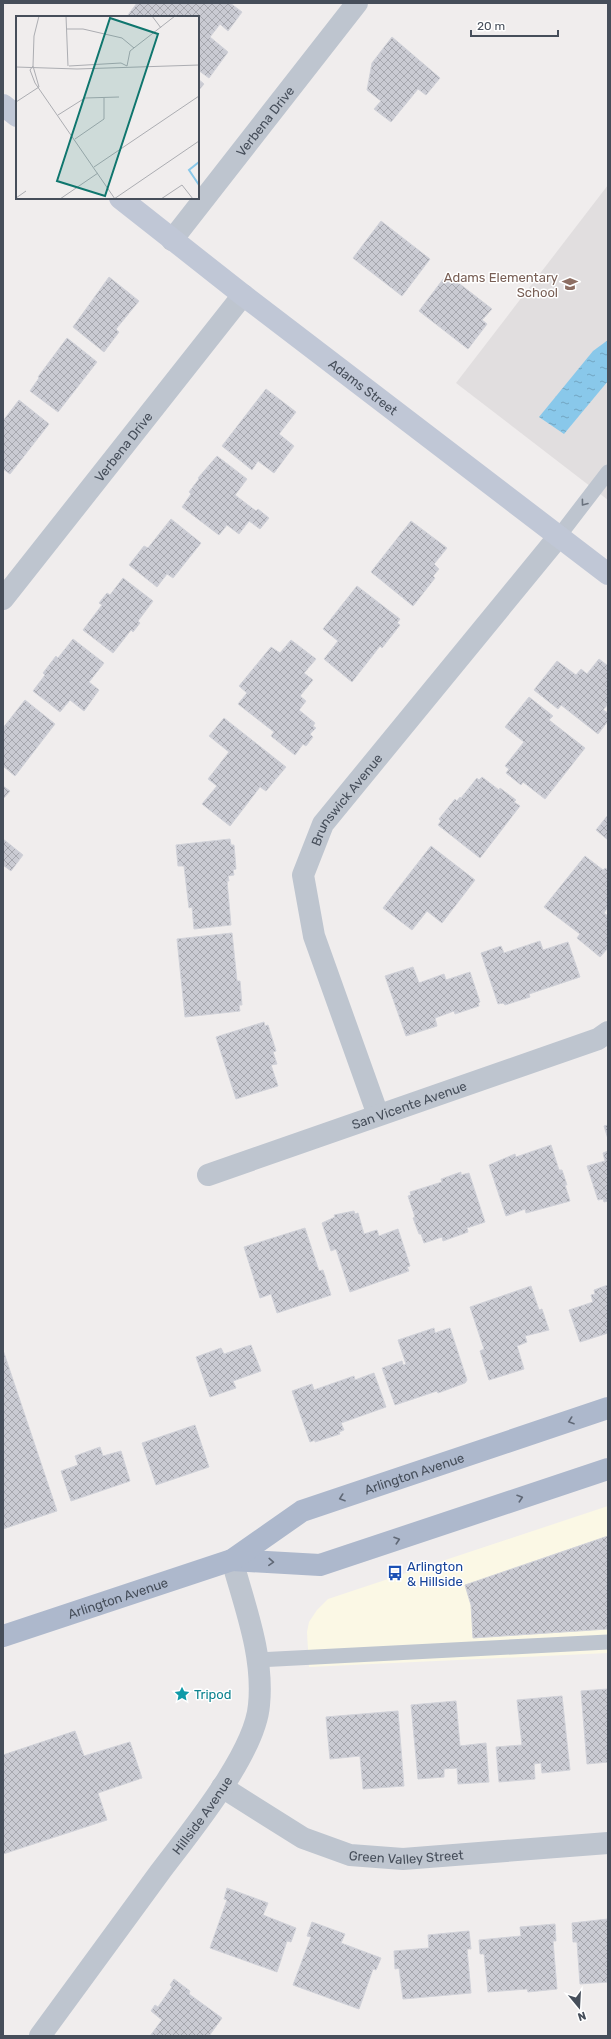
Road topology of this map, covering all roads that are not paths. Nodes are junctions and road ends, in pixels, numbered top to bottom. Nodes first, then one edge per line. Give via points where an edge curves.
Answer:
1 (357, 3) edge
2 (3, 105) edge
3 (16, 115) edge
4 (121, 199) edge
5 (172, 240) junction
6 (243, 295) junction
7 (608, 472) edge
8 (559, 536) junction
9 (608, 574) edge
10 (3, 599) edge
11 (608, 1032) edge
12 (378, 1115) junction
13 (208, 1175) dead end
14 (608, 1408) edge
15 (608, 1469) edge
16 (232, 1560) junction
17 (3, 1636) edge
18 (608, 1642) edge
19 (257, 1660) junction
20 (222, 1787) junction
21 (608, 1842) edge
22 (40, 2036) edge

1 - 5 street, Verbena Drive
2 - 3 main road
4 - 5 main road, Adams Street
5 - 6 main road, Adams Street
6 - 8 main road, Adams Street
6 - 10 street, Verbena Drive
7 -> 8 lane
8 - 9 main road, Adams Street
8 - 12 street, Brunswick Avenue via 323,824 303,876 314,936
11 - 12 street, San Vicente Avenue via 598,1039
12 - 13 street, San Vicente Avenue
14 -> 16 main road, Arlington Avenue via 302,1511
16 -> 15 main road, Arlington Avenue via 320,1565
16 - 17 main road, Arlington Avenue
16 - 19 street, Hillside Avenue via 252,1628
18 - 19 lane
19 - 20 street, Hillside Avenue via 260,1674 259,1706 251,1736
20 - 21 street, Green Valley Street via 303,1838 350,1855 403,1859
20 - 22 street, Hillside Avenue

